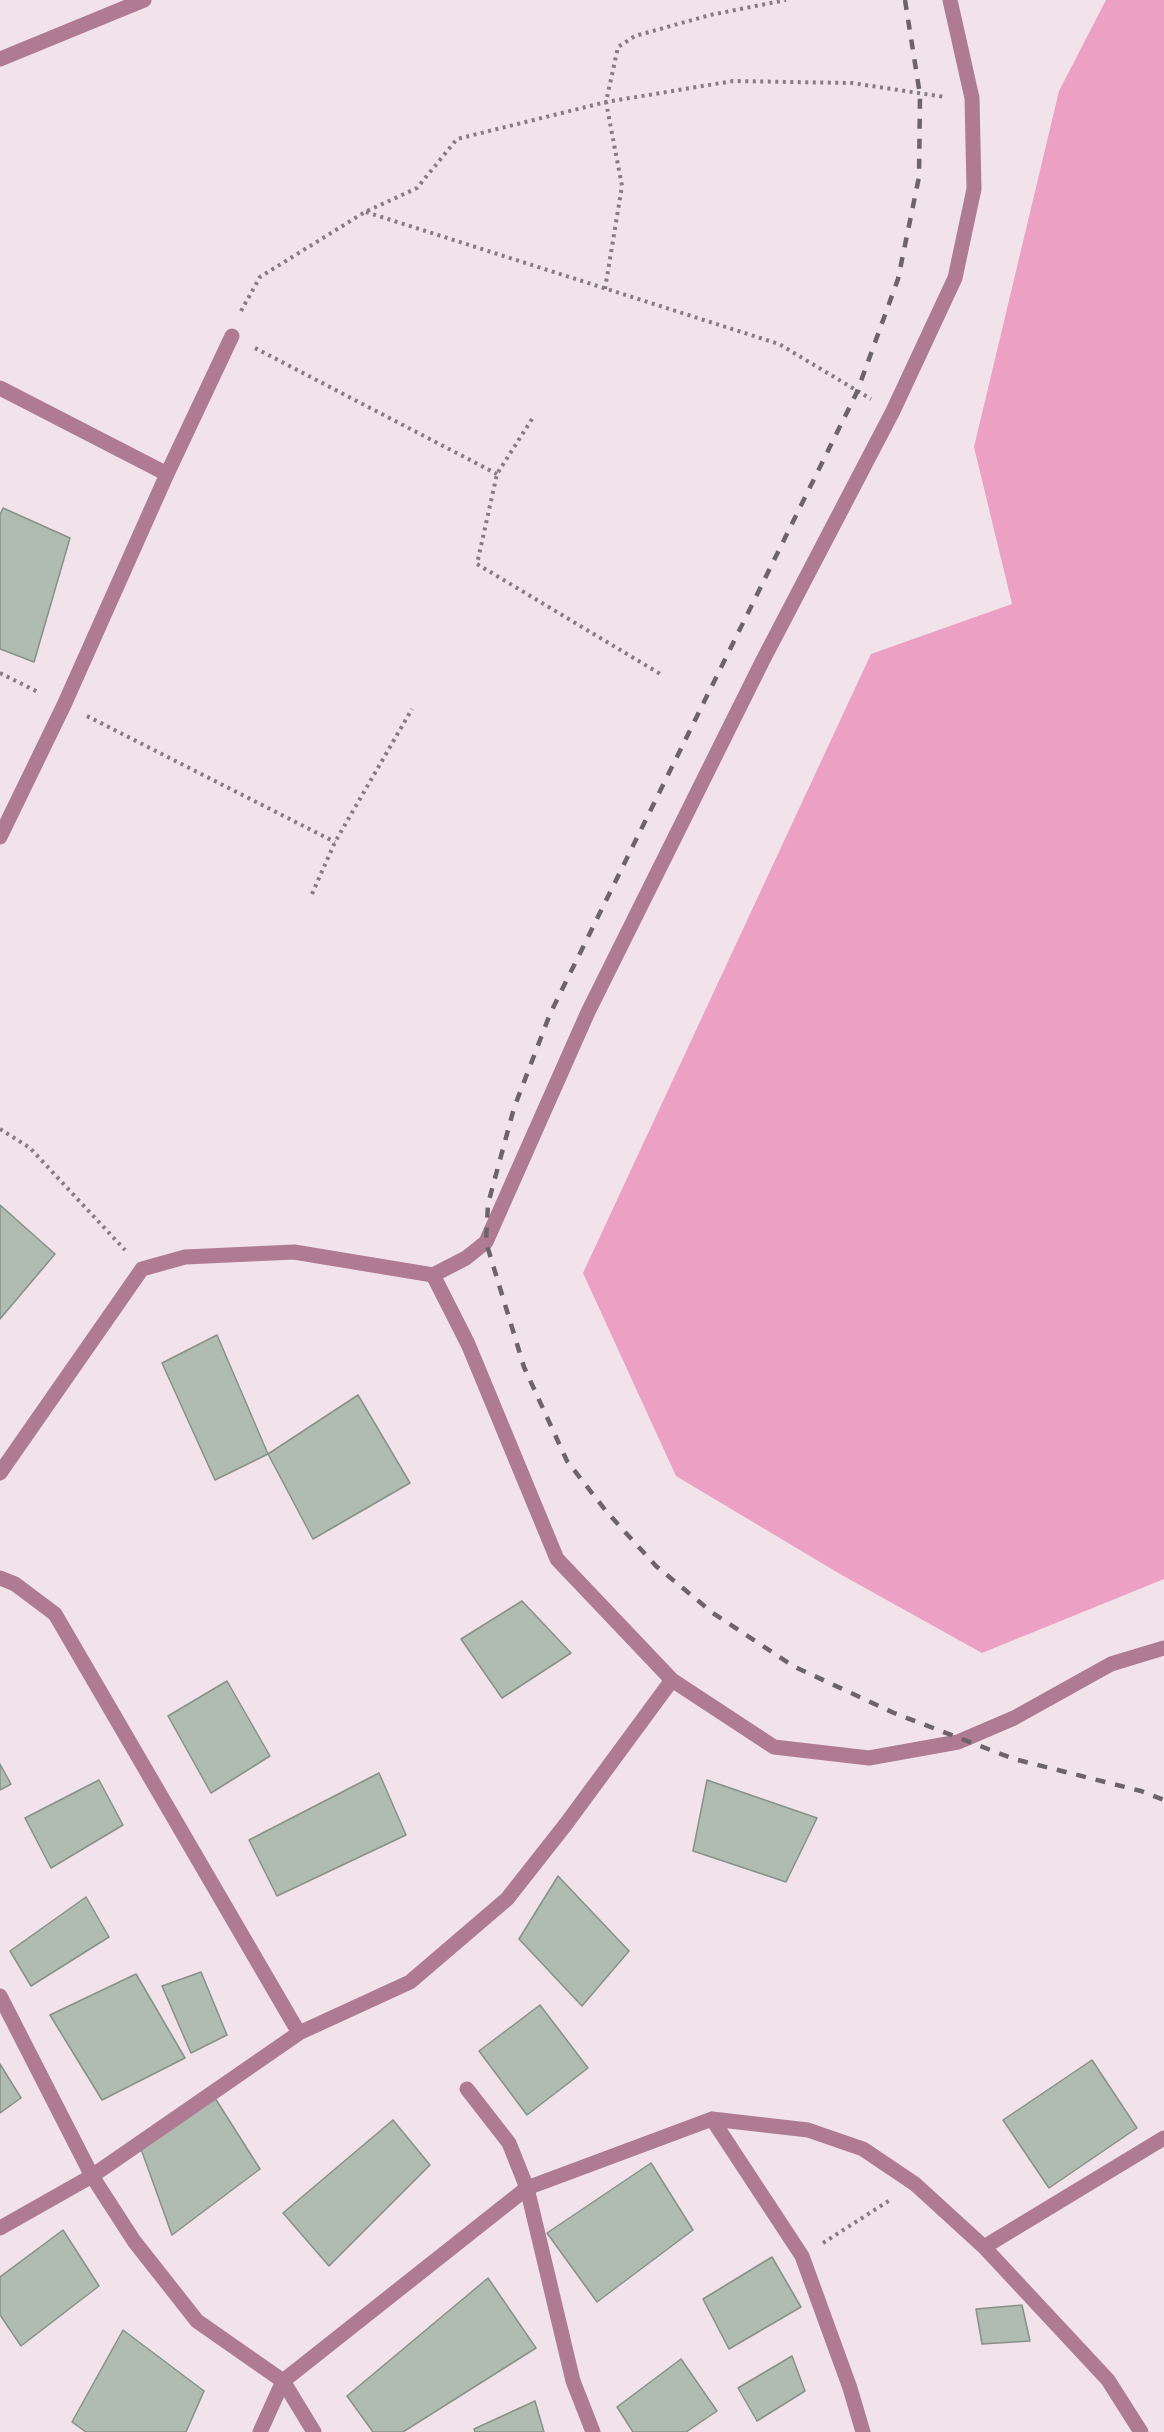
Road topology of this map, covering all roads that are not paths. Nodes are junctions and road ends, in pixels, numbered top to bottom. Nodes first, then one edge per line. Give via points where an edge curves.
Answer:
1 (144, 0) edge
2 (950, 0) edge
3 (0, 59) edge
4 (232, 336) road end
5 (0, 388) edge
6 (167, 474) junction
7 (0, 837) edge
8 (433, 1275) junction
9 (0, 1473) edge
10 (0, 1578) edge
11 (1164, 1648) edge
12 (672, 1680) junction
13 (0, 1996) edge
14 (299, 2033) junction
15 (467, 2089) dead end
16 (712, 2119) junction
17 (1164, 2138) edge
18 (92, 2176) junction
19 (527, 2188) junction
20 (0, 2228) edge
21 (984, 2247) junction
22 (282, 2381) junction
23 (260, 2432) edge
24 (314, 2432) edge
25 (593, 2432) edge
26 (862, 2432) edge
27 (1141, 2432) edge

1 - 3 street
2 - 8 street via 972,98 974,189 955,278 893,411 763,660 588,1012 486,1242 466,1258
4 - 6 street
5 - 6 street
6 - 7 street
8 - 9 street via 294,1252 185,1257 142,1269
8 - 12 street via 468,1344 557,1558
10 - 14 street via 15,1584 55,1614
11 - 12 street via 1111,1664 1014,1718 964,1740 869,1758 774,1747
12 - 14 street via 507,1899 410,1982
13 - 18 street
14 - 18 street
15 - 19 street via 509,2143
16 - 19 street
16 - 21 street via 808,2130 863,2149 915,2184
16 - 26 street via 802,2256
17 - 21 street
18 - 20 street
18 - 22 street via 134,2241 197,2321
19 - 22 street
19 - 25 street via 573,2380
21 - 27 street via 1108,2380
22 - 23 street
22 - 24 street

